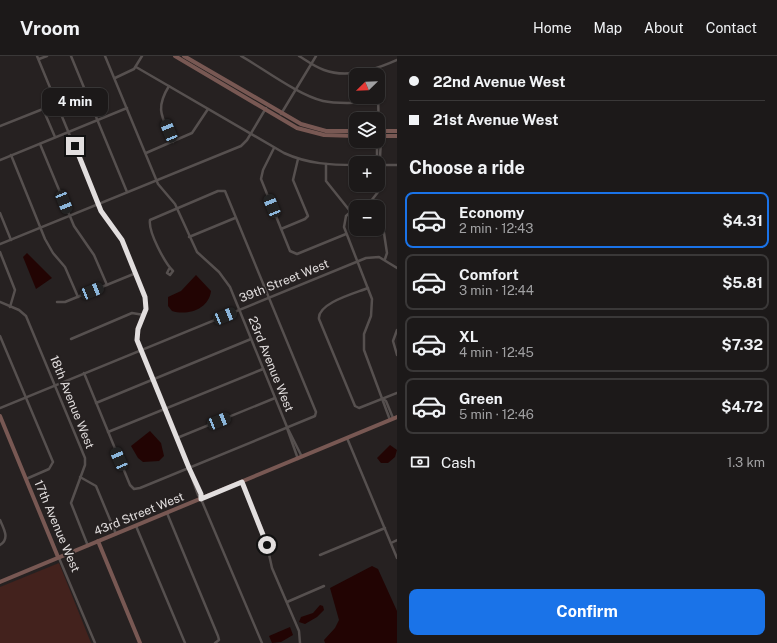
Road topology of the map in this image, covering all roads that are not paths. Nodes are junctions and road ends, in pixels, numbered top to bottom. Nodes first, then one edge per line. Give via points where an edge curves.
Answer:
1 (47, 56) edge
2 (71, 56) edge
3 (106, 56) edge
4 (142, 56) edge
5 (175, 56) edge
6 (184, 56) edge
7 (241, 56) edge
8 (299, 56) edge
9 (316, 56) edge
10 (38, 58) edge
11 (190, 60) edge
12 (397, 60) edge
13 (311, 63) junction
14 (136, 67) junction
15 (380, 68) edge
16 (349, 72) edge
17 (115, 78) junction
18 (169, 86) junction
19 (296, 89) junction
20 (349, 101) edge
21 (266, 107) junction
22 (127, 108) junction
23 (208, 109) junction
24 (280, 115) junction
25 (98, 120) junction
26 (0, 126) edge
27 (69, 131) junction
28 (349, 131) edge
29 (397, 131) edge
30 (385, 133) edge
31 (250, 134) junction
32 (385, 135) edge
33 (349, 136) edge
34 (397, 136) edge
35 (55, 138) junction
36 (173, 142) junction
37 (40, 144) junction
38 (274, 148) junction
39 (146, 153) junction
40 (11, 155) junction
41 (298, 159) junction
42 (0, 160) edge
43 (326, 164) junction
44 (349, 165) edge
45 (385, 165) edge
46 (397, 165) edge
47 (156, 180) junction
48 (127, 192) junction
49 (378, 192) edge
50 (372, 200) edge
51 (98, 204) junction
52 (177, 208) junction
53 (349, 210) edge
54 (0, 213) edge
55 (349, 213) edge
56 (70, 216) junction
57 (235, 218) junction
58 (41, 228) junction
59 (281, 229) junction
60 (346, 234) junction
61 (384, 236) edge
62 (189, 237) junction
63 (11, 240) junction
64 (0, 244) edge
65 (0, 252) edge
66 (384, 259) junction
67 (357, 261) junction
68 (397, 268) edge
69 (169, 269) dead end
70 (136, 273) junction
71 (107, 285) junction
72 (368, 288) junction
73 (78, 297) junction
74 (268, 298) junction
75 (0, 302) edge
76 (57, 302) dead end
77 (10, 307) junction
78 (239, 310) junction
79 (144, 315) junction
80 (397, 330) edge
81 (0, 336) edge
82 (71, 339) dead end
83 (251, 339) junction
84 (140, 350) junction
85 (397, 355) edge
86 (263, 368) junction
87 (84, 374) junction
88 (152, 380) junction
89 (55, 386) junction
90 (397, 393) edge
91 (27, 397) junction
92 (275, 398) junction
93 (383, 399) junction
94 (96, 403) junction
95 (0, 408) edge
96 (164, 409) junction
97 (0, 416) edge
98 (394, 419) edge
99 (287, 427) junction
100 (108, 432) junction
101 (177, 438) junction
102 (348, 438) junction
103 (300, 458) junction
104 (189, 468) junction
105 (80, 477) junction
106 (26, 479) junction
107 (242, 482) junction
108 (201, 499) junction
109 (167, 513) junction
110 (0, 520) edge
111 (136, 526) junction
112 (385, 528) junction
113 (116, 534) junction
114 (397, 540) edge
115 (98, 541) junction
116 (391, 543) junction
117 (0, 545) edge
118 (88, 546) junction
119 (320, 555) dead end
120 (58, 558) junction
121 (397, 558) edge
122 (0, 582) edge
123 (324, 586) dead end
124 (286, 602) junction
125 (217, 642) edge
126 (95, 643) edge
127 (140, 643) edge
128 (185, 643) edge
129 (262, 643) edge
130 (300, 643) edge

1 - 10 street
2 - 25 street
3 - 17 street, 23rd Avenue West
4 - 14 street
5 - 11 street
6 - 11 street
7 - 19 street
8 - 13 street
9 - 13 street
10 - 27 street
11 - 21 street
12 - 15 street
13 - 16 street via 322,70
13 - 19 street
14 - 17 street
14 - 18 street
17 - 22 street, 23rd Avenue West
18 - 23 street
18 - 36 street via 160,108
19 - 20 street via 326,101
19 - 24 street
21 - 24 street
21 - 31 street
22 - 25 street
22 - 39 street, 23rd Avenue West
23 - 31 street
23 - 36 street via 195,130
24 - 28 street via 326,131
24 - 33 street via 297,128 315,134
25 - 27 street
25 - 48 street
26 - 35 street via 42,109
27 - 35 street
27 - 51 street
29 - 30 street
31 - 38 street
31 - 47 street via 240,146
32 - 34 street
35 - 37 street
36 - 39 street
37 - 40 street
37 - 56 street
38 - 41 street
38 - 59 street via 261,179
39 - 47 street, 23rd Avenue West
40 - 42 street
40 - 58 street
41 - 43 street
41 - 59 street via 293,180 308,216
43 - 44 street
43 - 53 street via 326,182
45 - 46 street
47 - 48 street
47 - 52 street, 23rd Avenue West
48 - 51 street
49 - 50 street
51 - 56 street
51 - 70 street via 122,240
52 - 57 street via 223,190
52 - 62 street, 23rd Avenue West
52 - 69 street via 150,220 150,226
54 - 63 street
55 - 60 street via 344,222
56 - 58 street
56 - 71 street via 76,231 94,255
57 - 62 street
57 - 74 street
58 - 63 street
58 - 73 street via 50,249 65,267
59 - 60 street via 293,254
60 - 67 street
61 - 66 street via 387,253
62 - 78 street, 23rd Avenue West via 200,256 224,278
63 - 64 street
65 - 77 street via 15,290
66 - 67 street, 39th Street West via 373,256
66 - 68 street
67 - 72 street
67 - 74 street, 39th Street West
70 - 71 street
70 - 79 street via 146,299
71 - 73 street
72 - 93 street via 372,304 371,316 364,334 364,350
72 - 93 street via 325,306 319,313 320,324 354,405 357,408
73 - 76 street
74 - 78 street, 39th Street West
74 - 99 street via 316,412
75 - 77 street, 18th Avenue West
77 - 89 street, 18th Avenue West via 26,316
78 - 83 street, 23rd Avenue West
78 - 84 street, 39th Street West
79 - 82 street via 132,314
79 - 84 street via 136,334
80 - 85 street via 393,341
81 - 91 street
83 - 86 street, 23rd Avenue West
83 - 88 street
84 - 87 street, 39th Street West
84 - 88 street
86 - 92 street, 23rd Avenue West
86 - 96 street
87 - 89 street, 39th Street West
87 - 94 street
88 - 94 street
88 - 96 street
89 - 91 street, 39th Street West
89 - 105 street, 18th Avenue West via 85,458
90 - 93 street
91 - 95 street, 39th Street West
91 - 106 street via 52,462 49,469
92 - 99 street, 23rd Avenue West
92 - 101 street
93 - 98 street
94 - 100 street
96 - 100 street
96 - 101 street
97 - 106 street, 17th Avenue West
98 - 102 street, 43rd Street West
99 - 103 street, 23rd Avenue West
99 - 104 street
100 - 104 street via 134,489
101 - 104 street
102 - 103 street, 43rd Street West
102 - 112 street
103 - 107 street, 43rd Street West
104 - 108 street via 189,474
105 - 113 street via 96,486
105 - 118 street, 18th Avenue West via 71,503
106 - 120 street, 17th Avenue West
107 - 108 street, 43rd Street West
107 - 124 street via 265,536 270,561
108 - 109 street, 43rd Street West
108 - 129 street
109 - 111 street, 43rd Street West
109 - 125 street via 218,636
110 - 117 street via 6,534
111 - 113 street, 43rd Street West
111 - 128 street
112 - 116 street
112 - 119 street
113 - 115 street, 43rd Street West
114 - 116 street
115 - 118 street, 43rd Street West
115 - 127 street
116 - 121 street
118 - 120 street, 43rd Street West
120 - 122 street, 43rd Street West
120 - 126 street, 17th Avenue West
123 - 124 street
124 - 130 street

